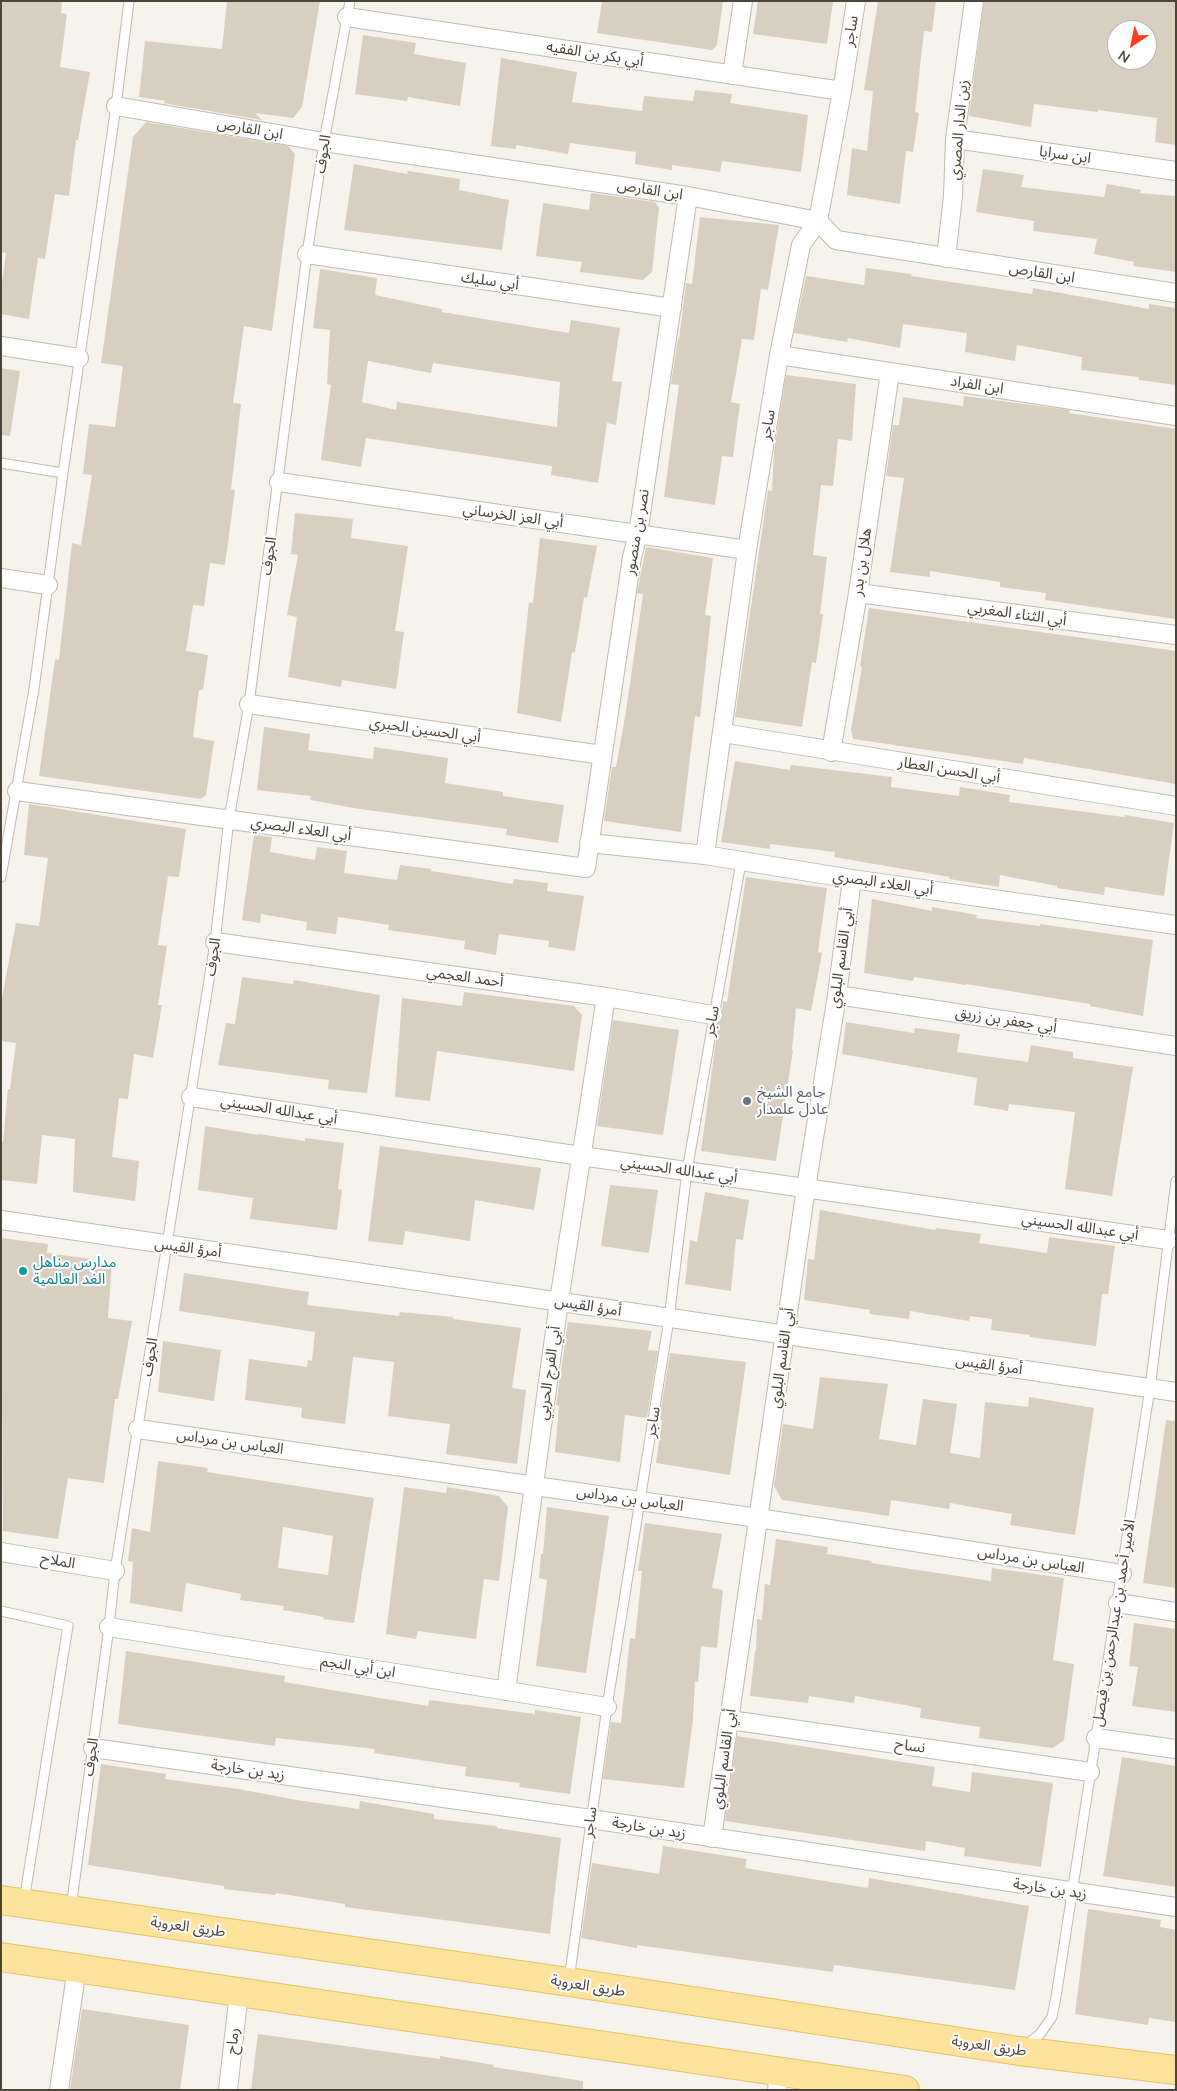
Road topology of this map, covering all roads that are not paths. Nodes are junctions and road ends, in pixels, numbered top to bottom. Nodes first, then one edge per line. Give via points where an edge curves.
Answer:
1 (129, 1) edge
2 (743, 1) edge
3 (856, 1) edge
4 (974, 1) edge
5 (348, 9) edge
6 (732, 75) junction
7 (842, 91) junction
8 (116, 106) junction
9 (955, 139) junction
10 (324, 142) junction
11 (1176, 171) edge
12 (688, 196) junction
13 (818, 221) junction
14 (307, 254) junction
15 (946, 258) junction
16 (1176, 293) edge
17 (672, 308) junction
18 (1, 346) edge
19 (779, 355) junction
20 (80, 358) junction
21 (890, 372) junction
22 (1176, 416) edge
23 (1, 463) edge
24 (63, 473) junction
25 (279, 482) junction
26 (638, 534) junction
27 (747, 550) junction
28 (1, 578) edge
29 (48, 585) junction
30 (858, 593) junction
31 (1176, 635) edge
32 (249, 704) junction
33 (723, 733) junction
34 (831, 752) junction
35 (602, 755) junction
36 (17, 791) junction
37 (1176, 806) edge
38 (229, 819) junction
39 (589, 843) junction
40 (705, 856) junction
41 (741, 862) junction
42 (586, 868) joint
43 (1, 877) edge
44 (852, 879) junction
45 (1176, 925) edge
46 (215, 942) junction
47 (837, 994) junction
48 (606, 997) junction
49 (714, 1015) junction
50 (1176, 1046) edge
51 (192, 1097) junction
52 (581, 1156) junction
53 (687, 1171) junction
54 (1176, 1181) edge
55 (806, 1188) junction
56 (1, 1220) edge
57 (1168, 1240) junction
58 (168, 1245) junction
59 (559, 1301) junction
60 (669, 1319) junction
61 (786, 1335) junction
62 (1150, 1388) junction
63 (1176, 1392) edge
64 (138, 1429) junction
65 (534, 1485) junction
66 (640, 1501) junction
67 (758, 1518) junction
68 (1, 1552) edge
69 (115, 1571) junction
70 (1122, 1574) junction
71 (1118, 1603) junction
72 (1, 1611) edge
73 (1176, 1612) edge
74 (109, 1627) junction
75 (506, 1691) junction
76 (607, 1707) junction
77 (730, 1720) junction
78 (1096, 1738) junction
79 (93, 1748) junction
80 (1176, 1750) edge
81 (1090, 1772) junction
82 (590, 1819) junction
83 (712, 1838) junction
84 (1073, 1892) junction
85 (13, 1902) edge
86 (1176, 1907) edge
87 (70, 1912) junction
88 (1, 1957) edge
89 (77, 1968) junction
90 (568, 1982) junction
91 (239, 1992) junction
92 (1020, 2051) junction
93 (1176, 2070) edge
94 (778, 2080) edge
95 (59, 2090) edge
96 (228, 2090) edge
97 (905, 2090) edge

1 - 8 lane
2 - 6 street
3 - 7 street, ساجر
4 - 9 street, زين الدار المصري
5 - 6 street, أبي بكر بن الفقيه
5 - 10 lane, الجوف
6 - 7 street, أبي بكر بن الفقيه
7 - 13 street, ساجر
8 - 10 street, ابن القارص
8 - 20 lane
9 - 11 street, ابن سرايا
9 - 15 street, زين الدار المصري
10 - 12 street, ابن القارص
10 - 14 lane, الجوف
12 - 13 street, ابن القارص
12 - 17 street, نصر بن منصور
13 - 15 street, ابن القارص via 836,240
13 - 19 street, ساجر via 801,245
14 - 17 street, أبي سليك
14 - 25 lane, الجوف
15 - 16 street, ابن القارص
17 - 26 street, نصر بن منصور
18 - 20 street
19 - 21 street, ابن الفراد
19 - 27 street, ساجر
20 - 24 lane
21 - 22 street, ابن الفراد
21 - 30 street, هلال بن بدر
23 - 24 lane
24 - 29 lane
25 - 26 street, أبي العز الخرساني
25 - 32 lane, الجوف
26 - 27 street, أبي العز الخرساني
26 - 35 street, نصر بن منصور
27 - 33 street, ساجر
28 - 29 street
29 - 36 lane
30 - 31 street, أبي الثناء المغربي
30 - 34 street, هلال بن بدر
32 - 35 street, أبي الحسين الحبري
32 - 38 lane, الجوف
33 - 34 street, أبي الحسن العطار
33 - 40 street, ساجر
34 - 37 street, أبي الحسن العطار
35 - 39 street, نصر بن منصور
36 - 38 street, أبي العلاء البصري
36 - 43 lane
38 - 42 street, أبي العلاء البصري
38 - 46 lane, الجوف
39 - 40 street, أبي العلاء البصري
39 - 42 street, نصر بن منصور
40 - 41 street, أبي العلاء البصري
41 - 44 street, أبي العلاء البصري
41 - 49 lane, ساجر
44 - 45 street, أبي العلاء البصري
44 - 47 street, أبي القاسم البلوي
46 - 48 street, أحمد العجمي
46 - 51 lane, الجوف
47 - 50 street, أبي جعفر بن زريق
47 - 55 street, أبي القاسم البلوي
48 - 49 street, أحمد العجمي
48 - 52 street, أبي الفرج الحربي
49 - 53 lane, ساجر
51 - 52 street, أبي عبدالله الحسيني
51 - 58 lane, الجوف
52 - 53 street, أبي عبدالله الحسيني
52 - 59 street, أبي الفرج الحربي
53 - 55 street, أبي عبدالله الحسيني
53 - 60 lane, ساجر
54 - 57 lane, الأمير أحمد بن عبدالرحمن بن فيصل
55 - 57 street, أبي عبدالله الحسيني
55 - 61 street, أبي القاسم البلوي
56 - 58 street, أمرؤ القيس
57 - 62 lane, الأمير أحمد بن عبدالرحمن بن فيصل
58 - 59 street, أمرؤ القيس
58 - 64 lane, الجوف
59 - 60 street, أمرؤ القيس
59 - 65 street, أبي الفرج الحربي
60 - 61 street, أمرؤ القيس
60 - 66 lane, ساجر
61 - 62 street, أمرؤ القيس
61 - 67 street, أبي القاسم البلوي
62 - 63 street, أمرؤ القيس
62 - 70 lane, الأمير أحمد بن عبدالرحمن بن فيصل
64 - 65 street, العباس بن مرداس
64 - 69 lane, الجوف
65 - 66 street, العباس بن مرداس
65 - 75 street, أبي الفرج الحربي
66 - 67 street, العباس بن مرداس
66 - 76 lane, ساجر
67 - 70 street, العباس بن مرداس
67 - 77 street, أبي القاسم البلوي
68 - 69 street, الملاح
69 - 74 lane, الجوف
70 - 71 lane, الأمير أحمد بن عبدالرحمن بن فيصل
71 - 73 street
71 - 78 lane, الأمير أحمد بن عبدالرحمن بن فيصل
72 - 85 lane via 68,1626
74 - 75 street, ابن أبي النجم
74 - 79 lane, الجوف
75 - 76 street, ابن أبي النجم
76 - 82 lane, ساجر
77 - 81 street, نساح
77 - 83 street, أبي القاسم البلوي
78 - 80 street
78 - 81 lane, الأمير أحمد بن عبدالرحمن بن فيصل
79 - 82 street, زيد بن خارجة
79 - 87 lane, الجوف
81 - 84 lane, الأمير أحمد بن عبدالرحمن بن فيصل
82 - 83 street, زيد بن خارجة
82 - 90 lane, ساجر
83 - 84 street, زيد بن خارجة
84 - 86 street, زيد بن خارجة
84 - 92 lane, الأمير أحمد بن عبدالرحمن بن فيصل via 1052,2017 1040,2034
85 - 87 main road, طريق العروبة
87 - 90 main road, طريق العروبة
88 - 89 main road
89 - 91 main road
89 - 95 street
90 - 92 main road, طريق العروبة
91 - 94 main road
91 - 96 street, رماح
92 - 93 main road, طريق العروبة
94 - 97 main road

